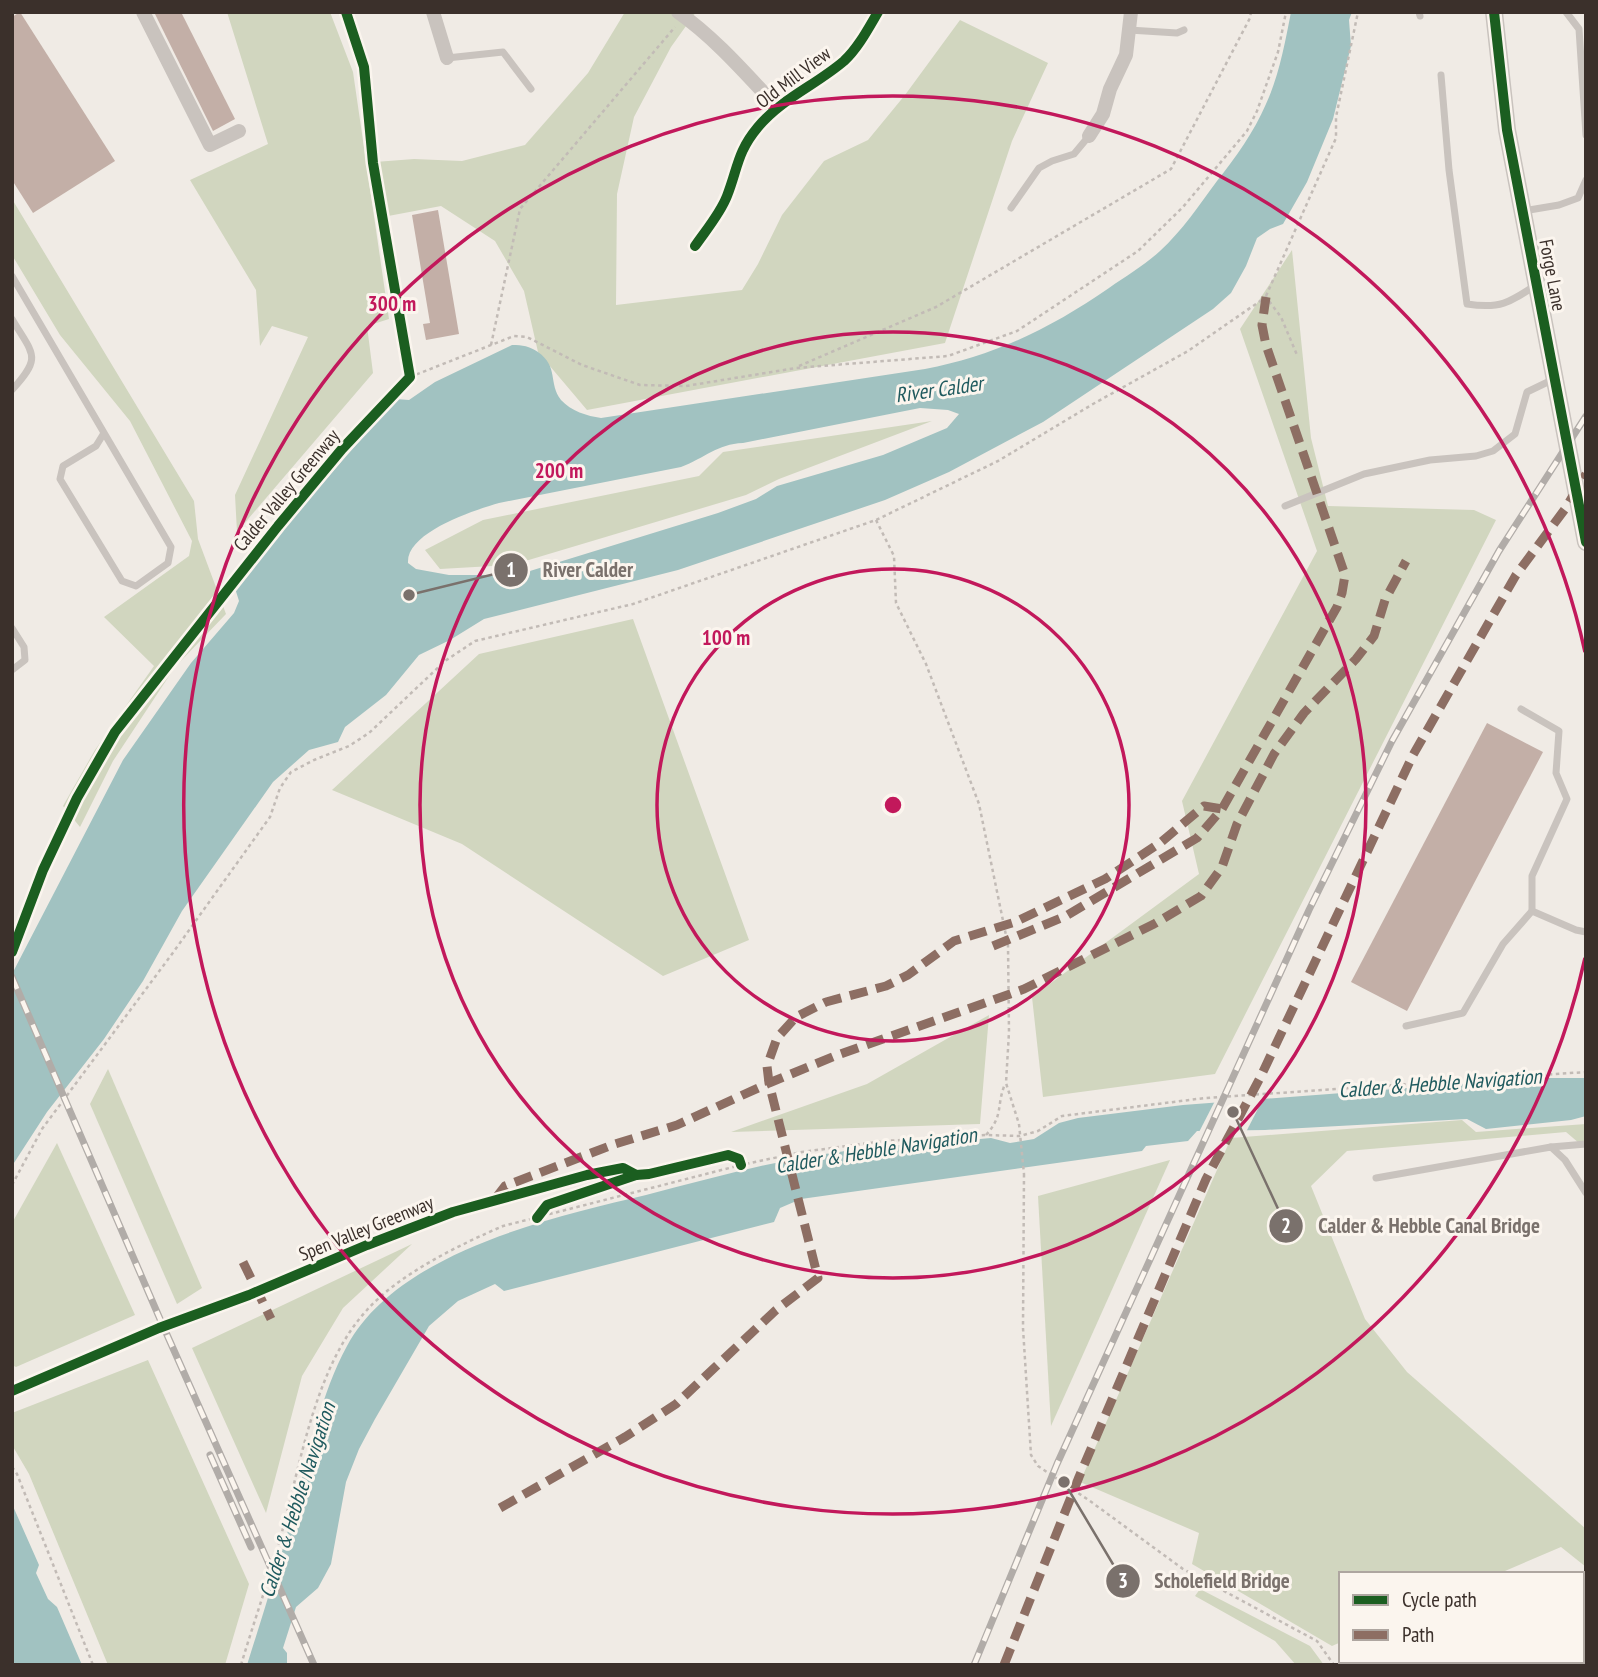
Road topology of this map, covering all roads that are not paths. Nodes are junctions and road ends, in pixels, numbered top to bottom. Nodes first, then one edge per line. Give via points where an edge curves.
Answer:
1 (142, 12) edge
2 (433, 12) edge
3 (878, 12) edge
4 (1130, 12) edge
5 (1494, 12) edge
6 (1566, 12) edge
7 (687, 15) edge
8 (1129, 30) junction
9 (1184, 30) dead end
10 (447, 58) joint
11 (1441, 75) dead end
12 (531, 89) dead end
13 (777, 107) junction
14 (239, 131) dead end
15 (1586, 135) edge
16 (1089, 136) joint
17 (1586, 180) edge
18 (1011, 208) dead end
19 (1522, 211) junction
20 (695, 246) dead end
21 (12, 276) edge
22 (1537, 285) junction
23 (12, 319) edge
24 (1555, 379) junction
25 (12, 390) edge
26 (104, 433) junction
27 (1285, 506) dead end
28 (1586, 542) edge
29 (12, 628) edge
30 (12, 670) edge
31 (1521, 709) dead end
32 (1532, 911) junction
33 (1586, 932) edge
34 (1406, 1026) dead end
35 (1586, 1144) edge
36 (1551, 1147) junction
37 (1376, 1178) dead end
38 (1586, 1193) edge

1 - 14 street via 210,145
2 - 10 street
3 - 13 street, Old Mill View via 845,60
4 - 8 street
5 - 19 street, Forge Lane via 1507,130
6 - 15 lane via 1578,29
7 - 13 street
8 - 9 lane
8 - 16 street via 1126,55 1103,114
10 - 12 lane via 503,52
11 - 22 lane via 1467,304 1508,304
13 - 20 street, Old Mill View via 744,145 727,195
16 - 18 lane via 1074,154 1039,168
17 - 19 lane via 1578,198
19 - 22 street, Forge Lane
21 - 26 lane
22 - 24 street, Forge Lane
23 - 25 lane via 33,359 29,372
24 - 27 lane via 1527,392 1515,434 1493,451 1364,474
24 - 28 street, Forge Lane
26 - 26 lane via 171,547 168,563 136,586 122,581 60,479 63,466 96,446
29 - 30 lane via 24,648 25,660
31 - 32 lane via 1559,731 1556,774 1567,799 1532,876
32 - 33 lane
32 - 34 lane via 1503,944 1464,1013
35 - 36 lane
36 - 37 lane
36 - 38 lane via 1566,1160

